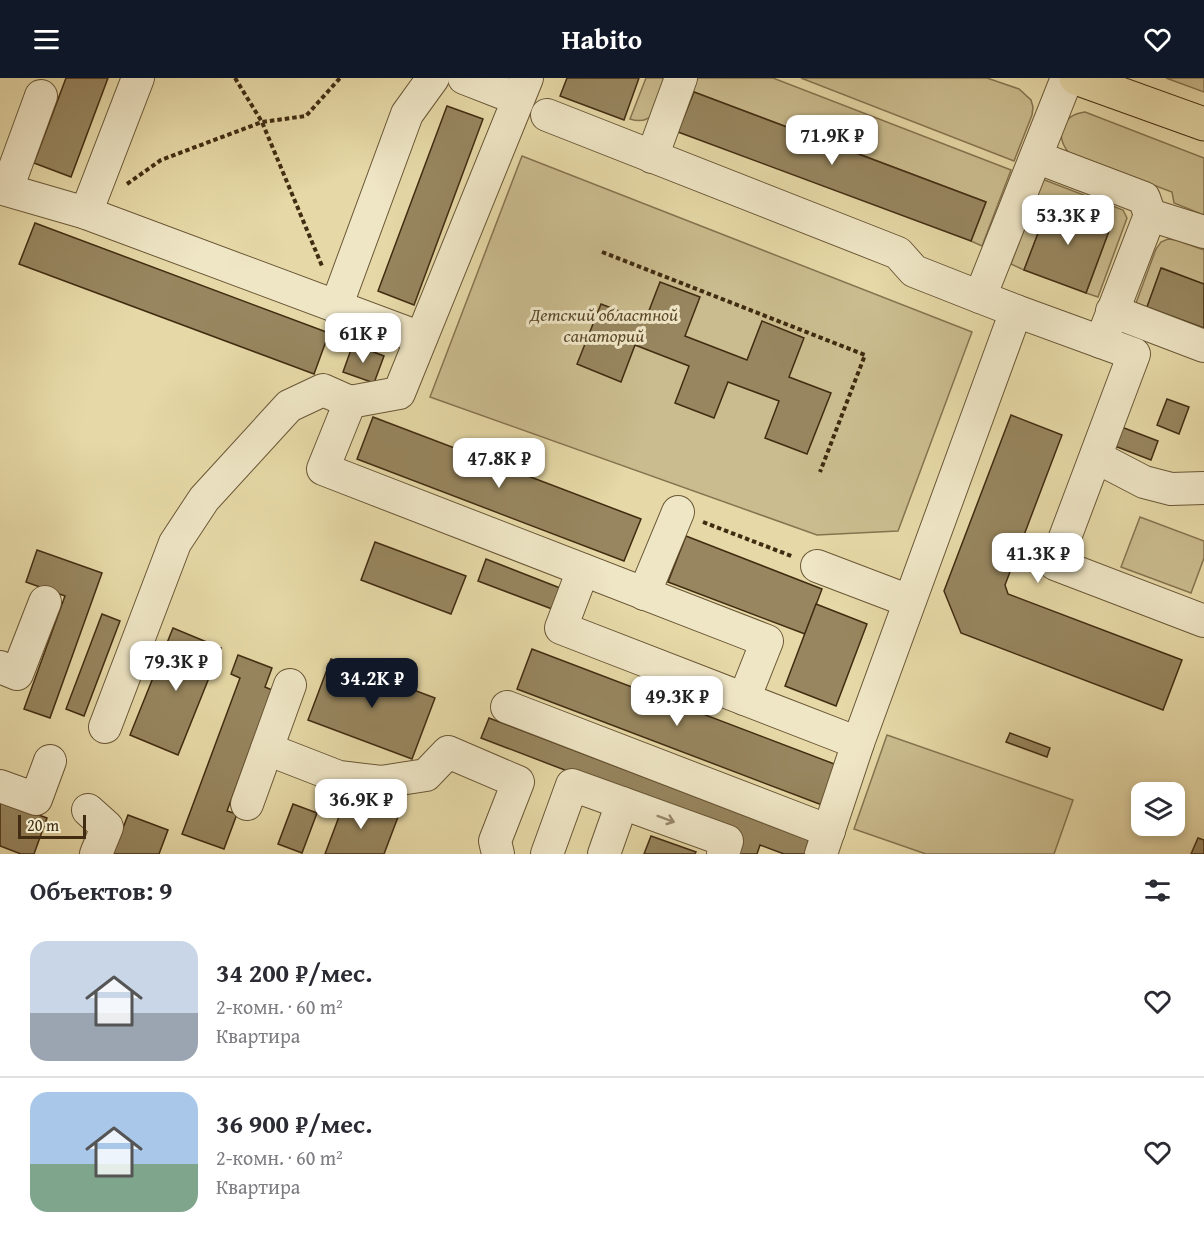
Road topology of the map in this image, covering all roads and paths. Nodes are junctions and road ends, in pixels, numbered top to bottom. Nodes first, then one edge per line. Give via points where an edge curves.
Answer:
1 (138, 78) edge
2 (235, 78) edge
3 (340, 78) edge
4 (433, 78) edge
5 (464, 78) edge
6 (681, 78) edge
7 (1067, 78) edge
8 (1076, 78) edge
9 (523, 88) edge
10 (42, 96) dead end
11 (547, 115) dead end
12 (262, 122) junction
13 (1204, 124) edge
14 (652, 157) junction
15 (1036, 157) junction
16 (123, 186) dead end
17 (4, 188) edge
18 (86, 213) junction
19 (1150, 215) junction
20 (1204, 232) edge
21 (602, 252) dead end
22 (980, 297) junction
23 (336, 307) junction
24 (1016, 311) junction
25 (1112, 311) junction
26 (421, 338) junction
27 (1101, 342) junction
28 (1204, 346) edge
29 (350, 402) junction
30 (1095, 457) junction
31 (820, 472) dead end
32 (1204, 488) edge
33 (678, 512) joint
34 (817, 566) joint
35 (584, 570) junction
36 (644, 594) junction
37 (909, 601) junction
38 (45, 602) dead end
39 (1204, 621) edge
40 (0, 667) edge
41 (290, 686) dead end
42 (744, 699) junction
43 (507, 707) dead end
44 (105, 727) dead end
45 (858, 743) junction
46 (267, 749) junction
47 (50, 761) dead end
48 (0, 786) edge
49 (622, 803) junction
50 (247, 804) dead end
51 (88, 810) dead end
52 (825, 843) edge
53 (96, 854) edge
54 (498, 854) edge
55 (547, 854) edge
56 (604, 854) edge
57 (723, 854) edge

1 - 18 lane
2 - 12 path
3 - 12 path via 306,116
4 - 23 lane via 407,114
5 - 9 lane
6 - 14 lane
7 - 15 lane
8 - 13 main road
9 - 26 lane
10 - 17 lane
11 - 14 lane
12 - 16 path via 161,160
12 - 23 path
14 - 22 lane via 898,253 914,271
15 - 19 lane via 1144,198
15 - 22 lane
17 - 18 lane
18 - 23 lane
19 - 20 lane
19 - 25 lane
21 - 31 path via 865,355
22 - 24 lane
23 - 26 lane
24 - 27 lane
24 - 37 lane
25 - 27 lane
25 - 28 lane
26 - 29 lane via 399,393
27 - 30 lane via 1134,354
29 - 35 lane via 323,469
29 - 44 lane via 323,390 289,406 204,499 175,543
30 - 32 lane via 1153,484 1171,489
30 - 39 lane via 1055,564
33 - 34 path
33 - 36 lane
34 - 37 lane
35 - 36 lane
35 - 42 lane via 561,628
36 - 42 lane via 766,641
37 - 45 lane
38 - 40 lane via 17,674
41 - 46 lane
42 - 45 lane
43 - 52 lane
45 - 52 lane
46 - 50 lane
46 - 54 lane via 339,777 381,782 426,775 448,752 518,782 495,841
47 - 48 lane via 36,799
49 - 55 lane via 572,785
49 - 56 lane
49 -> 57 lane via 727,841
51 - 53 lane via 107,827

